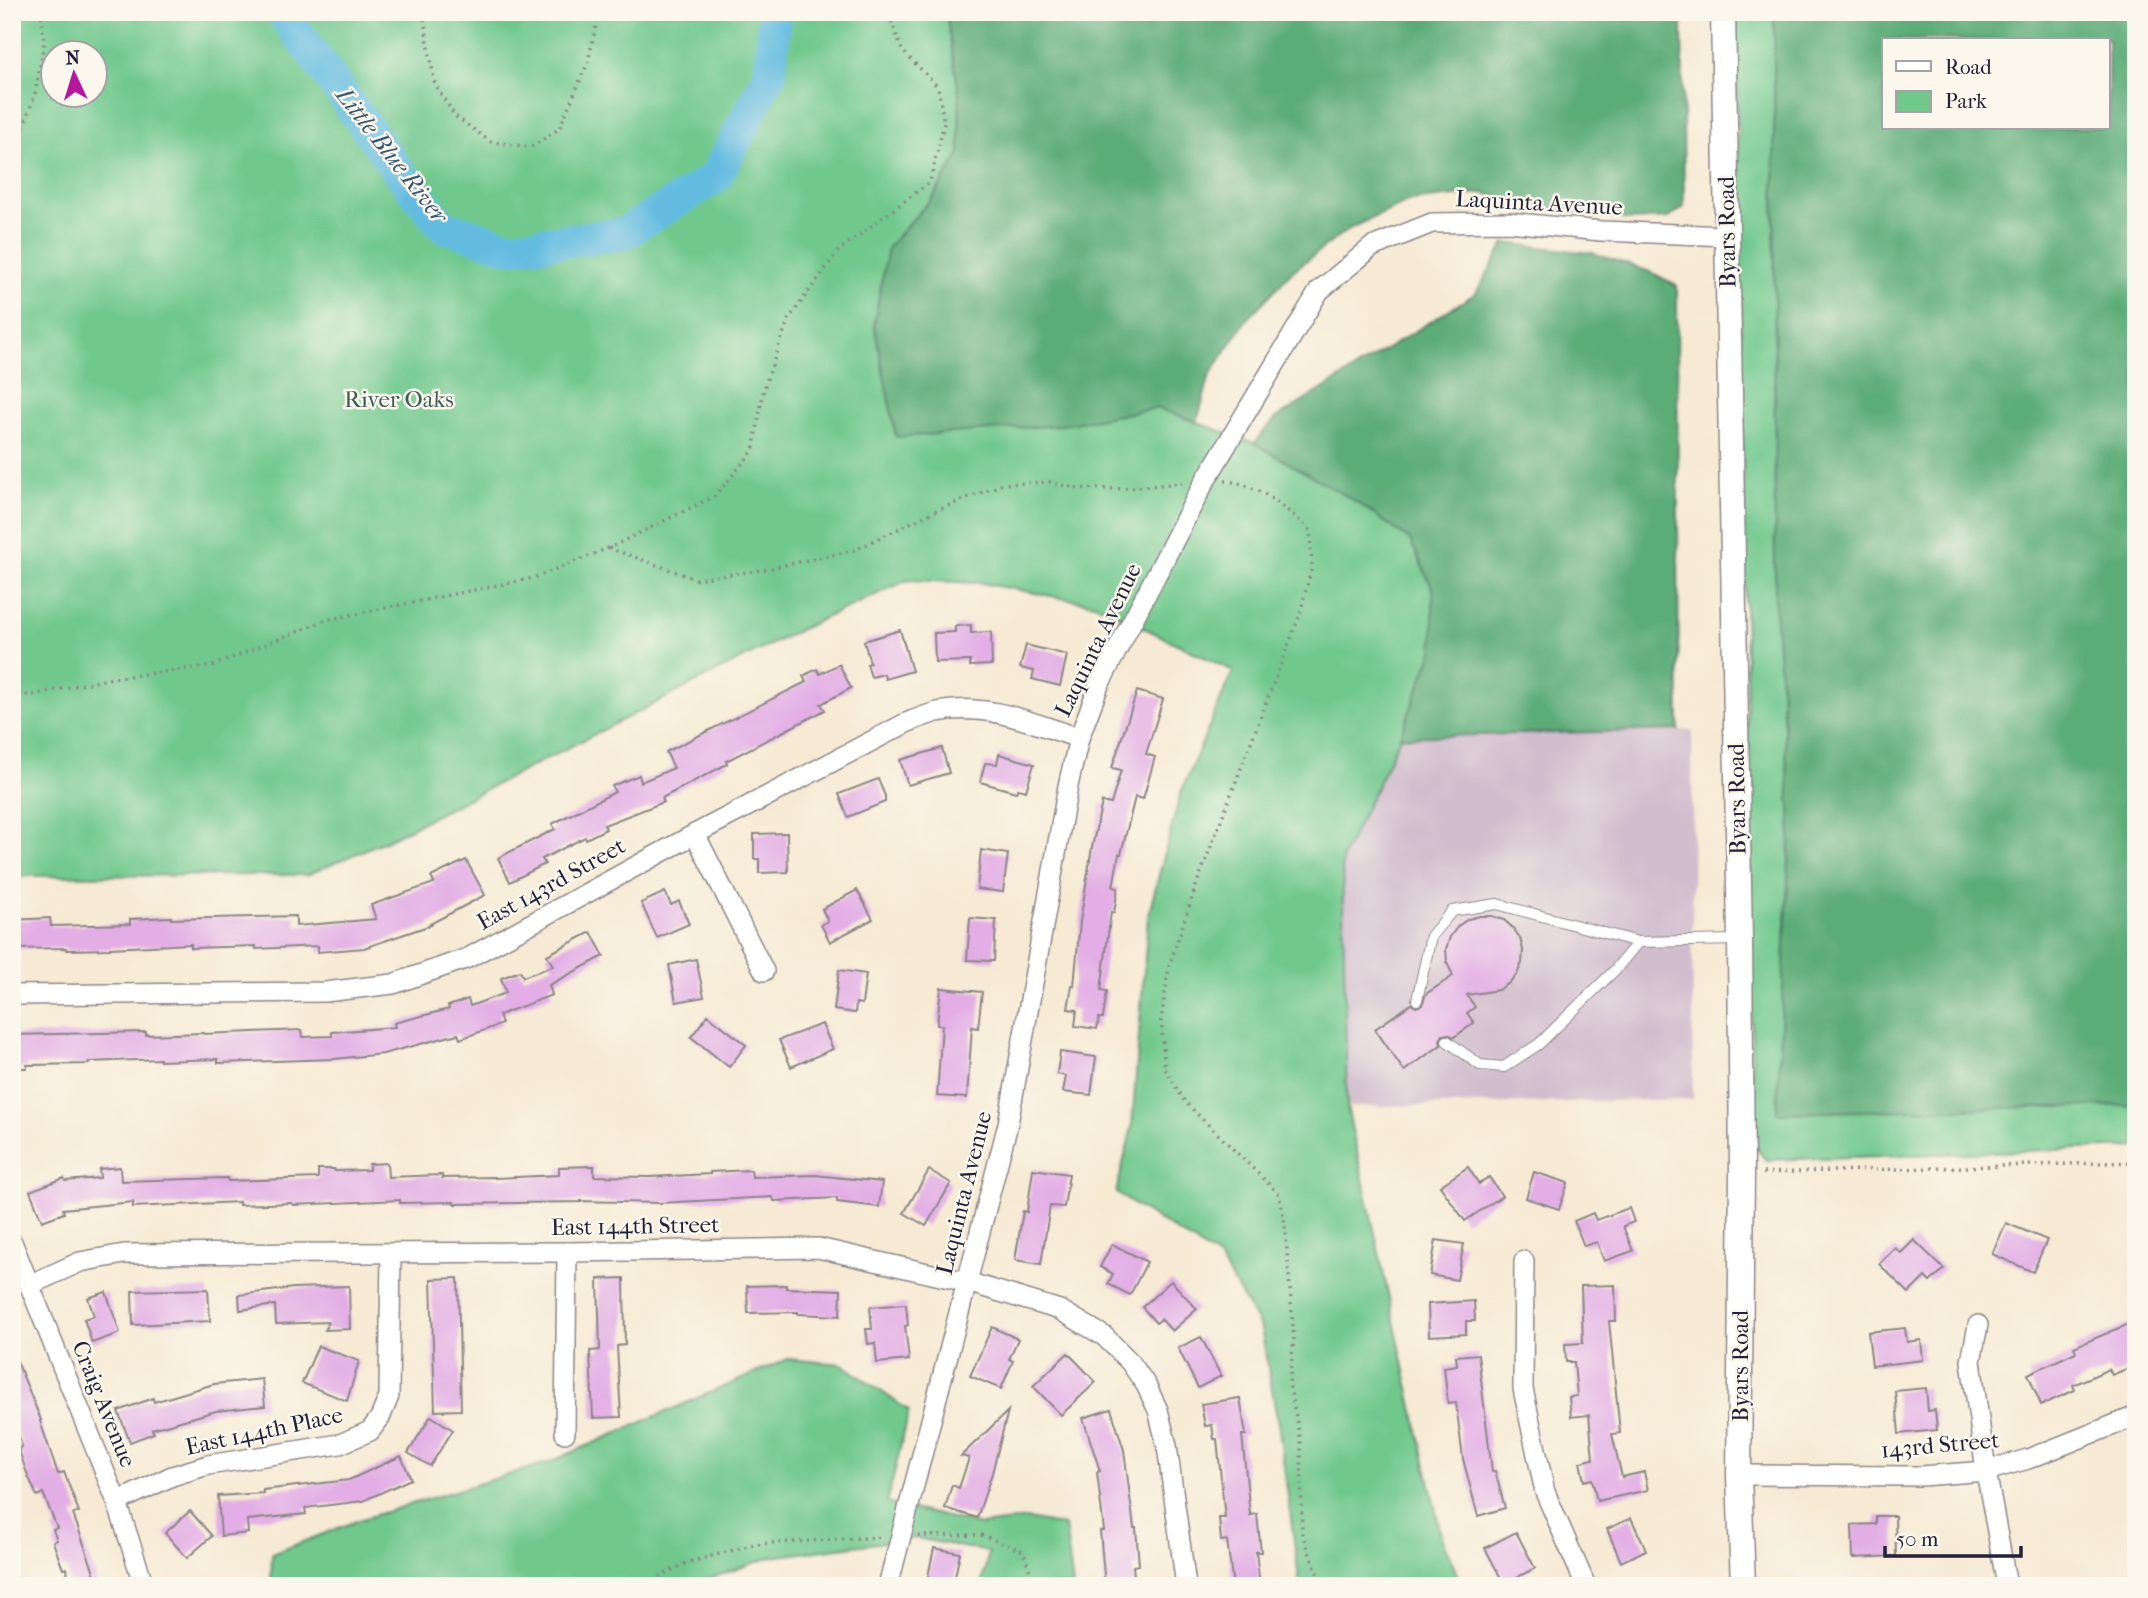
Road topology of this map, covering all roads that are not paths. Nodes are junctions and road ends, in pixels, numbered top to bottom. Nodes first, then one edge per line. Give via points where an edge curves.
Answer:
1 (1723, 12) edge
2 (1727, 236) junction
3 (1079, 738) junction
4 (695, 834) junction
5 (1740, 940) junction
6 (1638, 942) junction
7 (764, 971) dead end
8 (12, 995) edge
9 (1417, 1000) dead end
10 (1447, 1041) dead end
11 (12, 1242) edge
12 (567, 1252) junction
13 (391, 1253) junction
14 (1524, 1261) dead end
15 (968, 1282) junction
16 (29, 1285) junction
17 (1978, 1325) dead end
18 (2136, 1416) edge
19 (565, 1433) dead end
20 (1986, 1471) junction
21 (1739, 1475) junction
22 (117, 1503) junction
23 (144, 1586) edge
24 (888, 1586) edge
25 (1186, 1586) edge
26 (1586, 1586) edge
27 (1743, 1586) edge
28 (2007, 1586) edge

1 - 2 street, Byars Road
2 - 3 street, Laquinta Avenue via 1508,222 1432,223 1372,247 1319,292 1205,481 1099,685
2 - 5 street, Byars Road
3 - 4 street, East 143rd Street via 998,711 936,713 906,723
3 - 15 street, Laquinta Avenue via 1008,1124
4 - 7 street
4 - 8 street, East 143rd Street via 468,958 393,984 325,992
5 - 6 lane
5 - 21 street, Byars Road
6 - 9 lane via 1497,904 1452,911 1430,936
6 - 10 lane via 1539,1044 1504,1066 1480,1065
11 - 16 street, Craig Avenue
12 - 13 street, East 144th Street
12 - 15 street, East 144th Street via 818,1248
12 - 19 street
13 - 16 street, East 144th Street via 124,1254 80,1262
13 - 22 street, East 144th Place via 389,1396 370,1431 340,1444 208,1465
14 - 26 street via 1523,1389 1545,1492
15 - 24 street, Laquinta Avenue
15 - 25 street, East 144th Street via 1060,1310 1104,1336 1130,1362 1158,1410
16 - 22 street, Craig Avenue
17 - 20 street via 1971,1361
18 - 20 street, 143rd Street via 2028,1460
20 - 21 street, 143rd Street via 1921,1476
20 - 28 street
21 - 27 street, Byars Road
22 - 23 street, Craig Avenue

